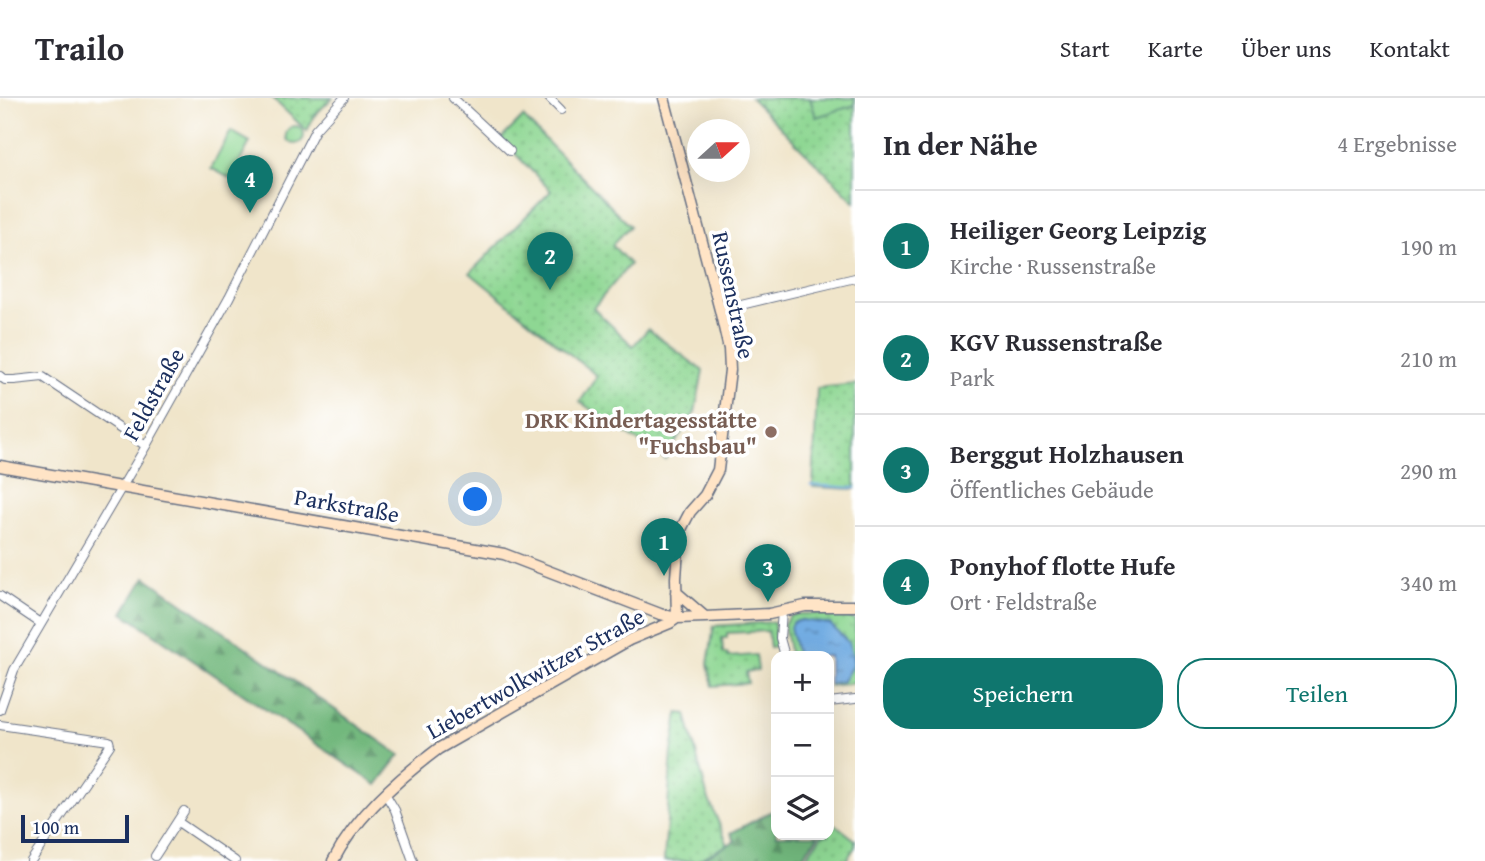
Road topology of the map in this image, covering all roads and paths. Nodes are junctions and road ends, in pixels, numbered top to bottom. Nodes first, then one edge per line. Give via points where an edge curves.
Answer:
1 (344, 98) edge
2 (453, 98) edge
3 (549, 98) edge
4 (664, 98) edge
5 (561, 110) dead end
6 (509, 152) dead end
7 (855, 278) edge
8 (720, 310) junction
9 (0, 376) edge
10 (146, 446) junction
11 (0, 466) edge
12 (122, 487) junction
13 (676, 592) junction
14 (0, 596) edge
15 (855, 606) edge
16 (782, 611) junction
17 (705, 617) junction
18 (677, 618) junction
19 (40, 623) junction
20 (784, 651) edge
21 (855, 699) edge
22 (834, 701) edge
23 (0, 710) edge
24 (0, 725) edge
25 (386, 794) junction
26 (184, 811) dead end
27 (178, 822) junction
28 (155, 856) dead end
29 (31, 861) edge
30 (235, 861) edge
31 (333, 861) edge
32 (413, 861) edge

1 - 10 street, Feldstraße via 315,130
2 - 6 street
3 - 5 street
4 - 8 street, Russenstraße
7 - 8 street
8 - 13 street, Russenstraße via 730,370 718,470 679,533
9 - 10 street via 5,380 43,377
10 - 12 street, Feldstraße
11 - 12 street, Parkstraße
12 - 18 street, Parkstraße via 504,554
12 - 19 street, Feldstraße
13 - 17 street
13 - 18 street, Russenstraße
14 - 19 street
15 - 16 street
16 - 17 street
16 - 20 street
17 - 18 street
18 - 25 street, Liebertwolkwitzer Straße via 457,736
19 - 23 street, Feldstraße via 14,670
21 - 22 street
24 - 29 street via 109,741 110,745
25 - 31 street, Liebertwolkwitzer Straße via 358,822
25 - 32 street
26 - 27 street
27 - 28 street
27 - 30 street

